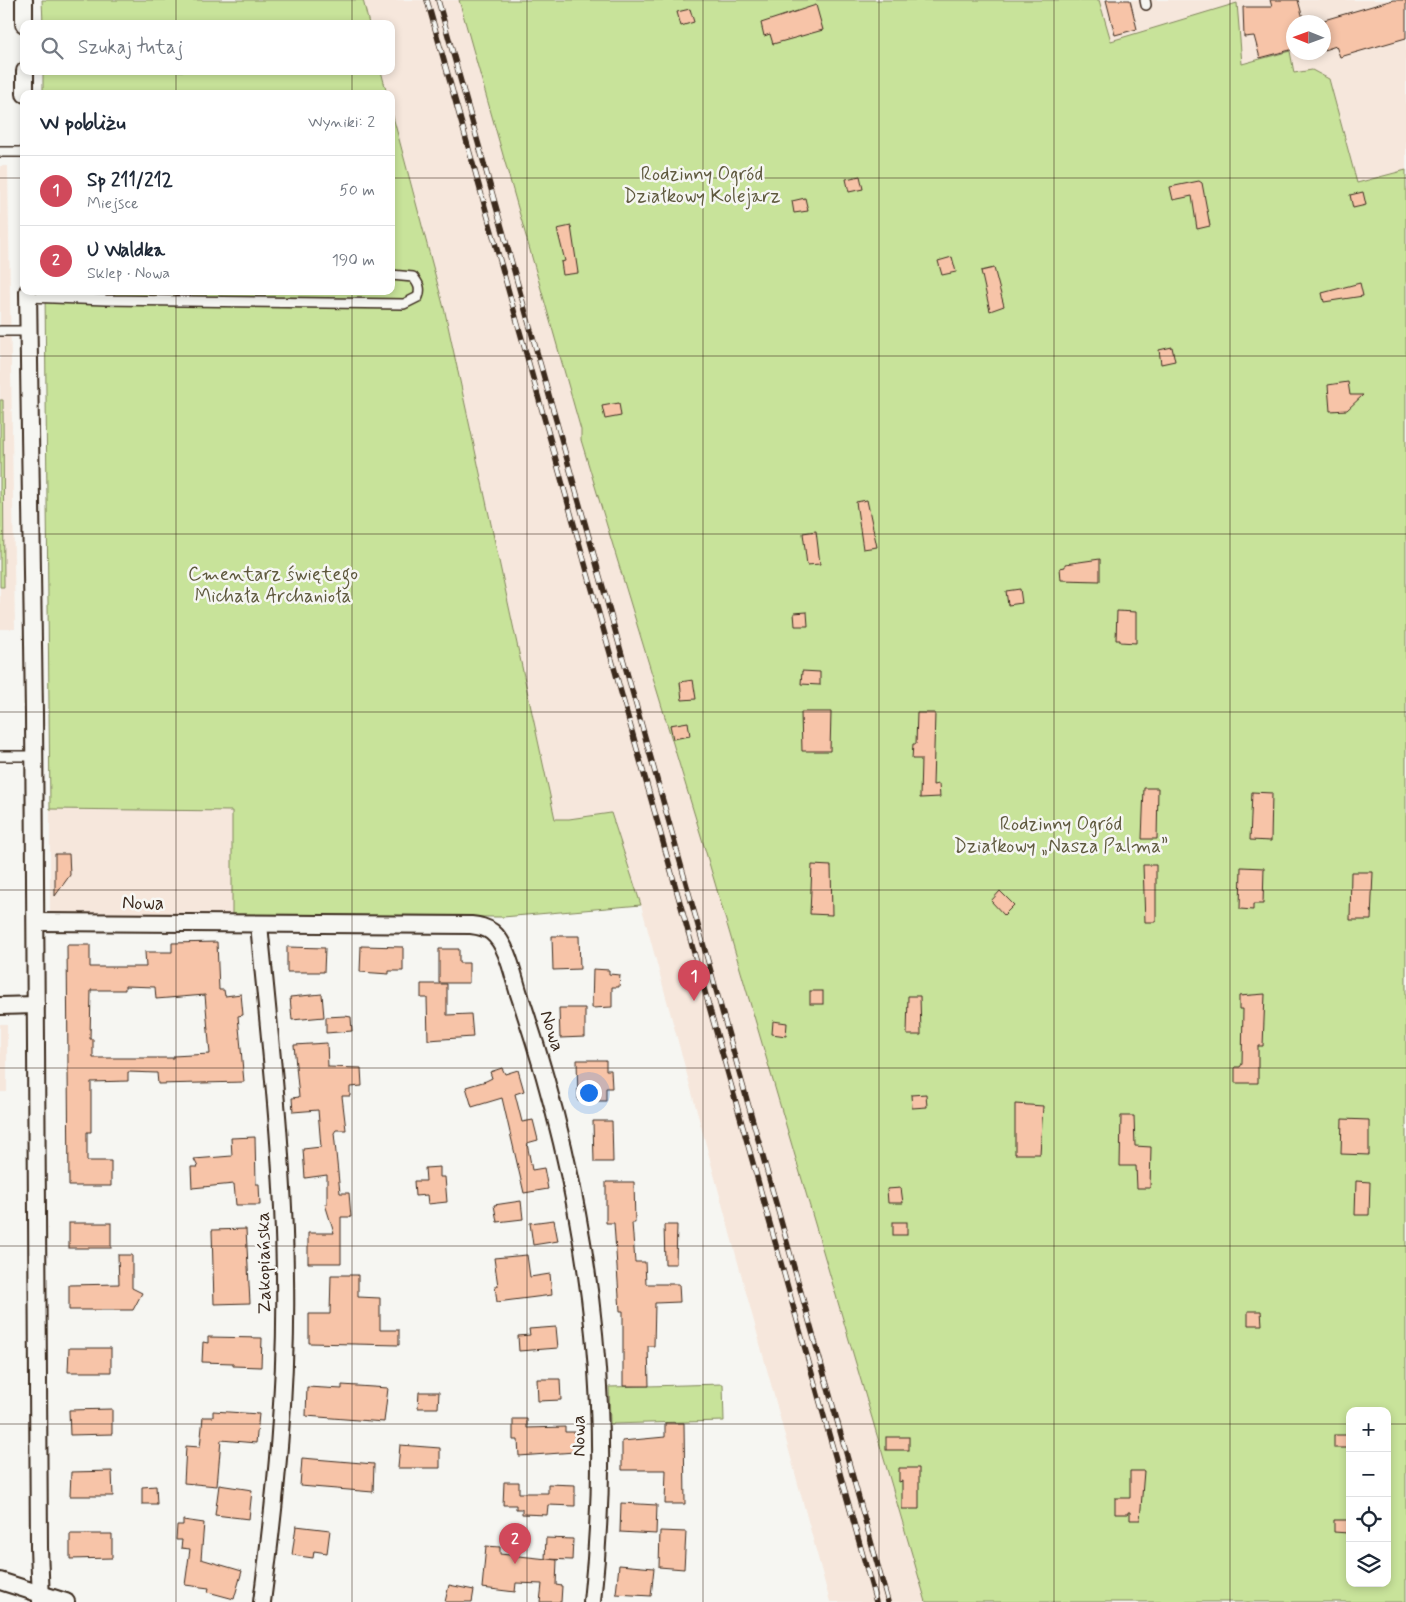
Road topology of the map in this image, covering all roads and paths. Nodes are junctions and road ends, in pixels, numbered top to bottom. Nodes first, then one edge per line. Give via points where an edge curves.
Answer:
1 (24, 0) edge
2 (24, 20) edge
3 (24, 75) edge
4 (25, 90) edge
5 (0, 152) edge
6 (20, 152) edge
7 (395, 275) edge
8 (28, 295) edge
9 (67, 295) edge
10 (106, 296) edge
11 (0, 331) edge
12 (28, 331) junction
13 (0, 756) edge
14 (34, 756) junction
15 (36, 922) junction
16 (259, 924) junction
17 (36, 1005) junction
18 (0, 1006) edge
19 (0, 1581) edge
20 (41, 1598) edge
21 (66, 1602) edge
22 (262, 1602) edge
23 (592, 1602) edge

1 - 2 street
3 - 4 street
5 - 6 lane
7 - 10 lane via 413,277 418,283 418,297 404,304
8 - 12 street
9 - 10 lane
11 - 12 lane
12 - 14 street
13 - 14 lane
14 - 15 street
15 - 16 street, Nowa
15 - 17 street
16 - 22 street, Zakopiańska via 279,1137 286,1278 282,1411
16 - 23 street, Nowa via 471,925 482,926 500,941 556,1118 587,1287 594,1342 600,1462
17 - 18 street
17 - 20 street
19 - 20 street
20 - 21 street

